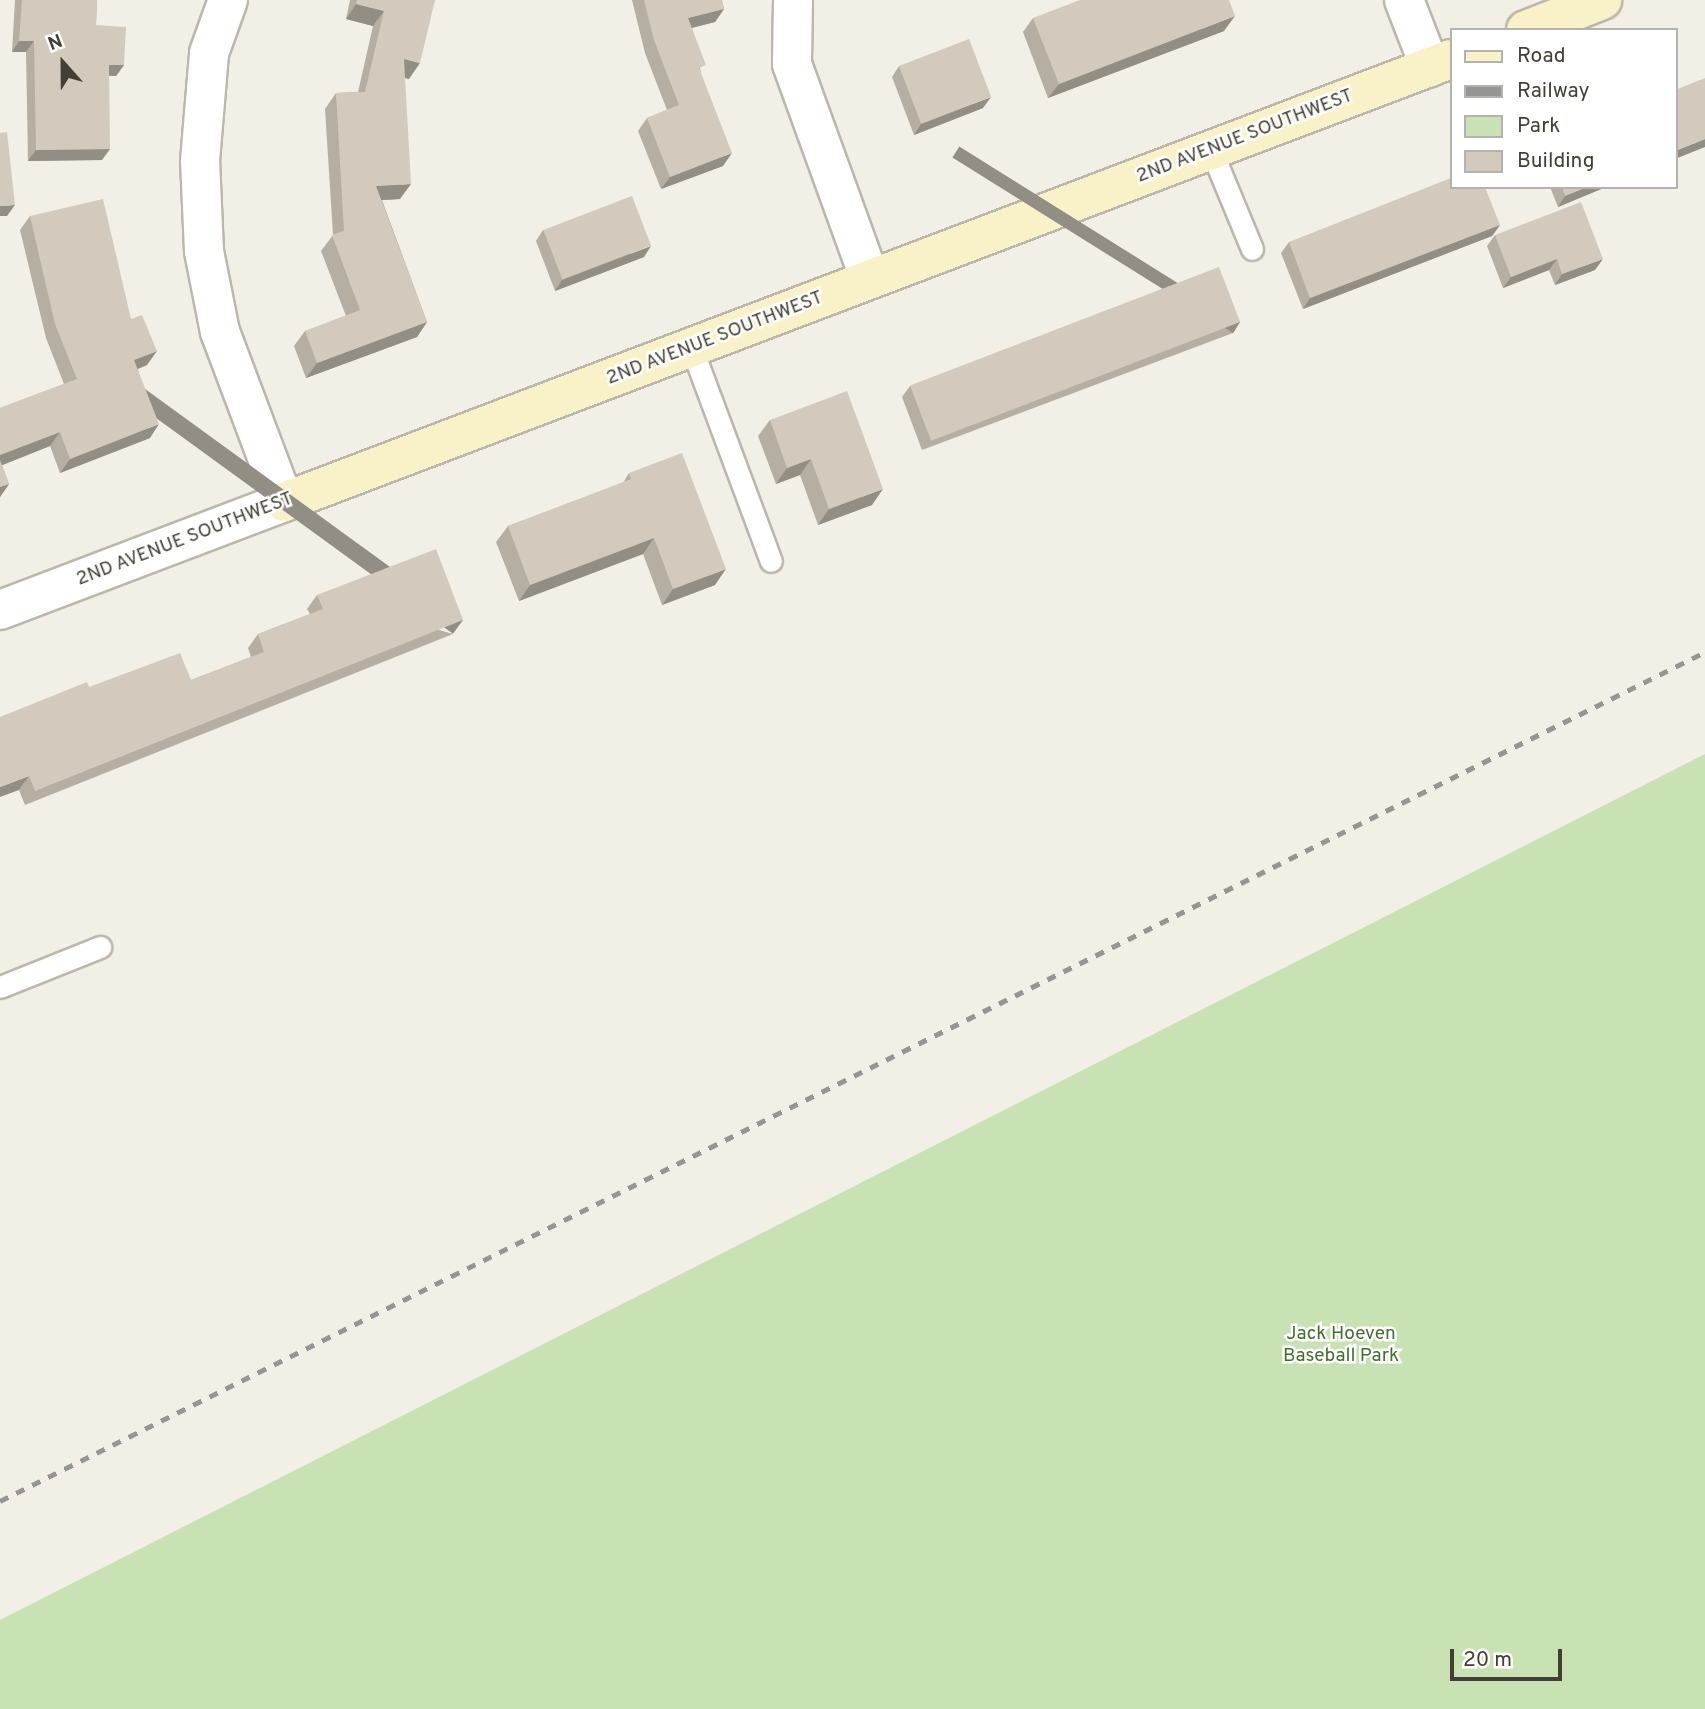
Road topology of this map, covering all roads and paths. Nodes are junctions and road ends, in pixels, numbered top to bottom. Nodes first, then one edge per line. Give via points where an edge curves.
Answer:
1 (228, 0) edge
2 (793, 0) edge
3 (1405, 0) edge
4 (1602, 0) edge
5 (1531, 28) edge
6 (1441, 63) edge
7 (1211, 150) junction
8 (1252, 249) dead end
9 (870, 279) junction
10 (692, 349) junction
11 (284, 502) junction
12 (771, 561) dead end
13 (0, 610) edge
14 (100, 947) dead end
15 (0, 987) edge

1 - 11 street via 209,53 200,162 204,251 220,332
2 - 9 street via 792,64
3 - 6 street, 2ND AVENUE SOUTHWEST
4 - 5 street
6 - 7 street, 2ND AVENUE SOUTHWEST
7 - 8 lane
7 - 9 street, 2ND AVENUE SOUTHWEST
9 - 10 street, 2ND AVENUE SOUTHWEST
10 - 11 street, 2ND AVENUE SOUTHWEST
10 - 12 lane
11 - 13 street, 2ND AVENUE SOUTHWEST
14 - 15 lane

